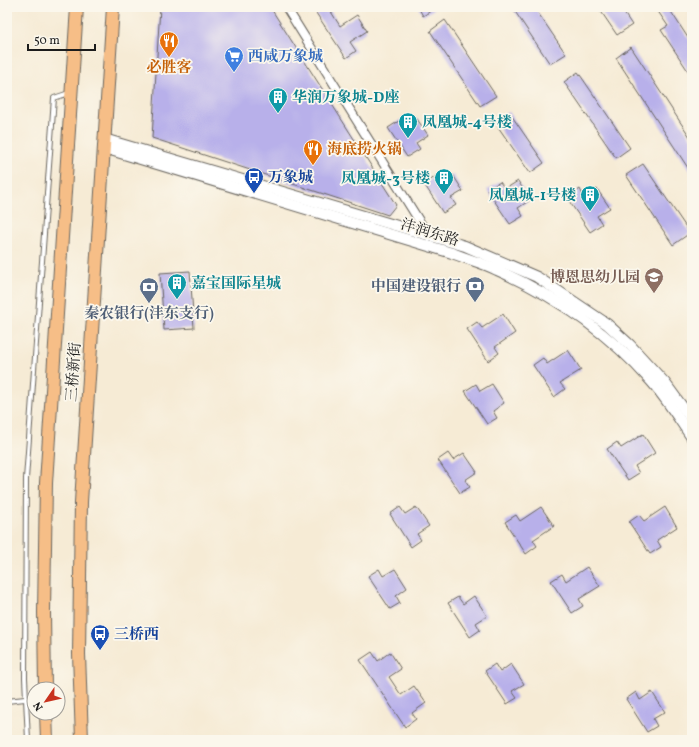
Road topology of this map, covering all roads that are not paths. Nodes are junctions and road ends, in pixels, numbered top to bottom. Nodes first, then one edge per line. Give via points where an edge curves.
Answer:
1 (77, 7) edge
2 (113, 7) edge
3 (286, 7) edge
4 (71, 93) junction
5 (104, 143) junction
6 (428, 235) junction
7 (692, 420) edge
8 (692, 438) edge
9 (26, 681) edge
10 (45, 681) edge
11 (26, 699) edge
12 (7, 701) edge
13 (27, 721) edge
14 (46, 721) edge
15 (82, 738) edge
16 (28, 740) edge
17 (47, 740) edge

1 - 4 main road, 三桥新街
2 - 5 main road, 三桥新街
3 - 6 street
4 - 9 lane via 54,98 53,105 26,480
4 - 10 main road, 三桥新街 via 46,483
5 - 6 street, 沣润东路
5 - 8 street, 沣润东路 via 452,253 496,269 544,293 585,320 618,347 653,383
5 - 15 main road, 三桥新街 via 81,502 79,654
6 - 7 street, 沣润东路 via 465,246 530,274 581,305 630,345 666,383
11 - 12 lane
13 - 16 lane
14 - 17 main road

